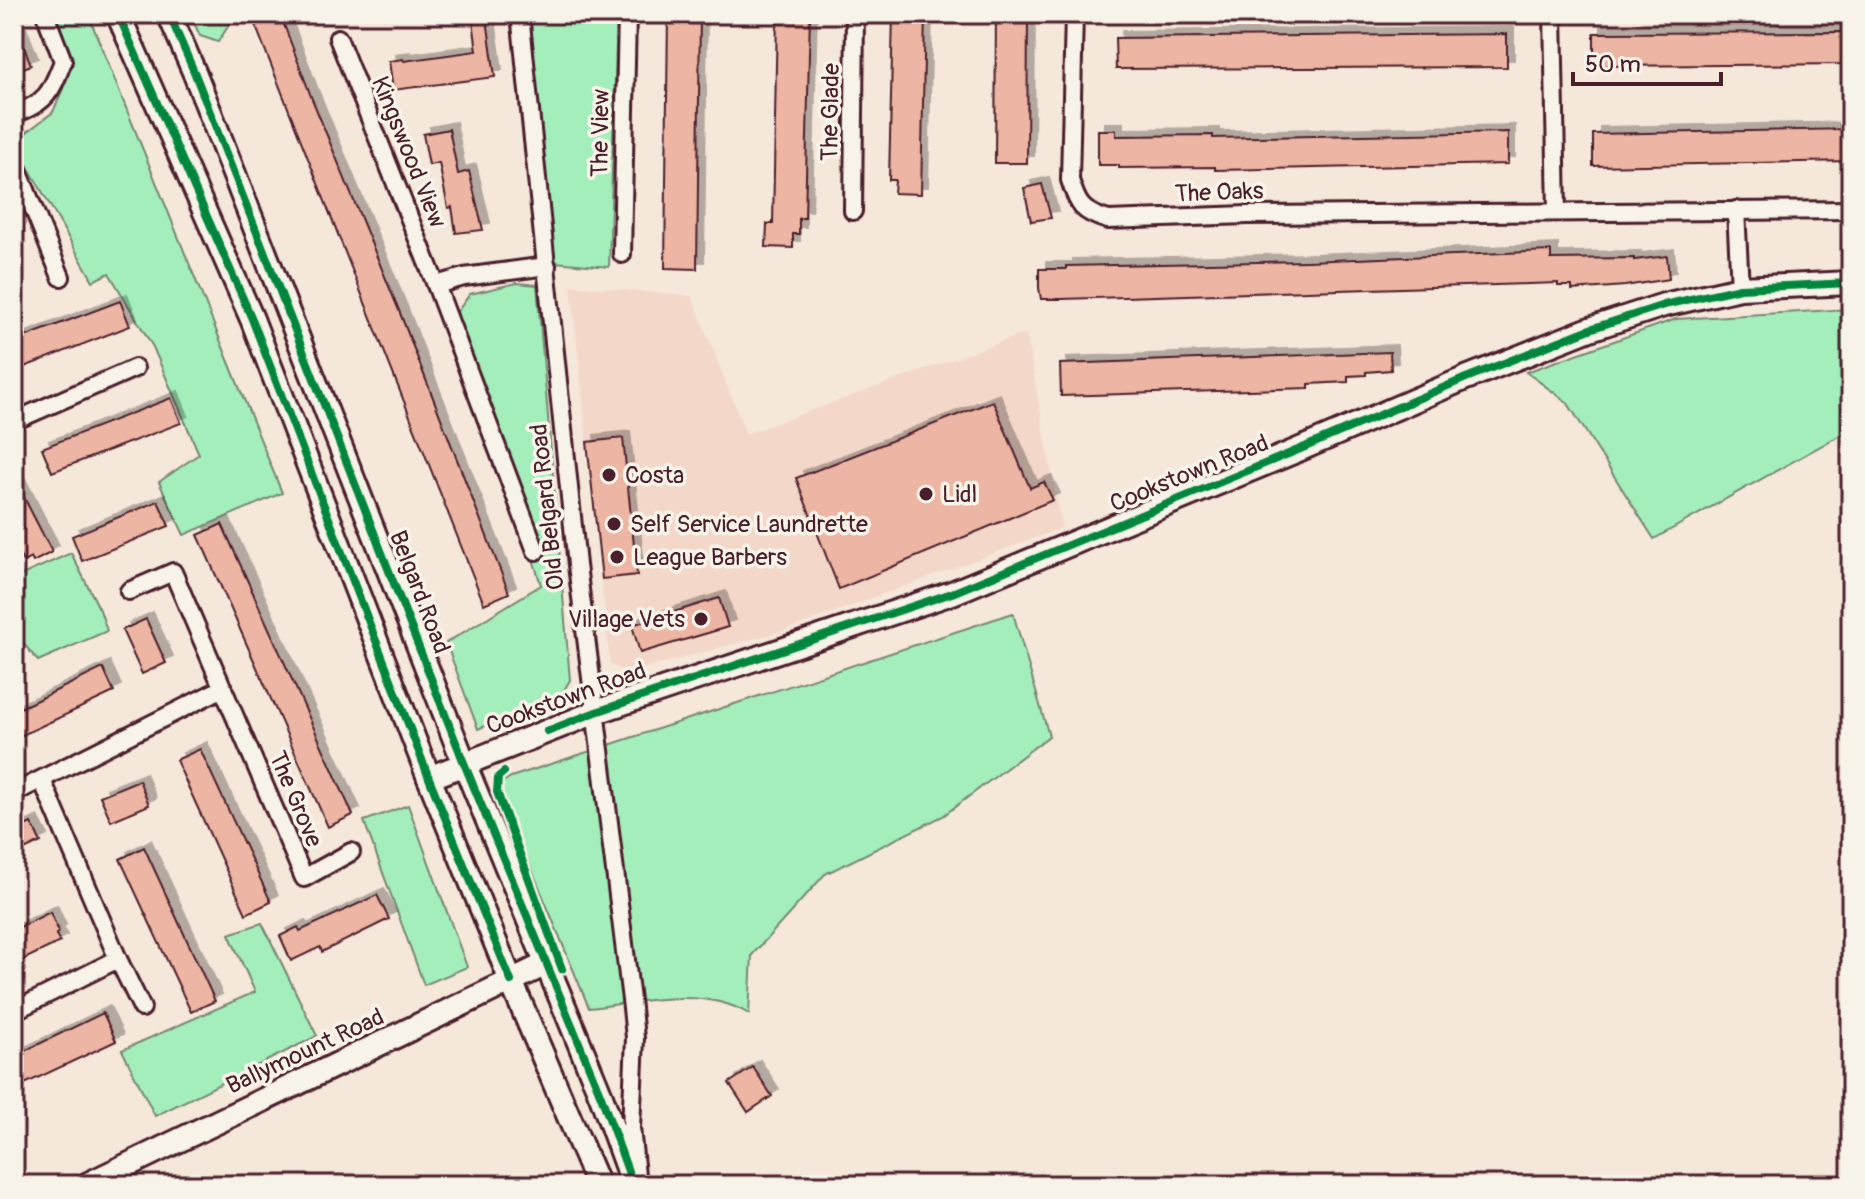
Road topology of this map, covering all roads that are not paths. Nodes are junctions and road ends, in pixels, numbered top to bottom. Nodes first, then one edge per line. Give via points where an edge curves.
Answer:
1 (45, 14) edge
2 (118, 14) edge
3 (169, 14) edge
4 (520, 14) edge
5 (627, 14) edge
6 (855, 14) edge
7 (1074, 14) edge
8 (1553, 14) edge
9 (338, 38) dead end
10 (14, 114) edge
11 (14, 160) edge
12 (1736, 210) junction
13 (1851, 210) edge
14 (853, 211) dead end
15 (1557, 212) junction
16 (622, 254) dead end
17 (547, 266) junction
18 (61, 277) dead end
19 (1851, 283) edge
20 (436, 285) junction
21 (1740, 288) junction
22 (135, 368) dead end
23 (14, 421) edge
24 (536, 551) dead end
25 (129, 591) dead end
26 (223, 688) junction
27 (596, 712) junction
28 (464, 763) junction
29 (429, 778) junction
30 (42, 780) junction
31 (14, 793) edge
32 (351, 852) dead end
33 (118, 959) junction
34 (546, 964) junction
35 (511, 981) junction
36 (142, 1008) dead end
37 (14, 1011) edge
38 (86, 1185) edge
39 (598, 1185) edge
40 (635, 1185) edge

1 - 10 street via 63,61 51,92 35,107
2 - 29 main road via 252,319
3 - 28 main road, Belgard Road
4 - 17 street, Old Belgard Road
5 - 16 street, The View
6 - 14 street, The Glade
7 - 15 street, The Oaks via 1070,180 1088,214 1108,220
8 - 15 street
9 - 20 street, Kingswood View
11 - 18 street
12 - 13 street, The Oaks
12 - 15 street, The Oaks
12 - 21 street
17 - 20 street
17 - 27 street, Old Belgard Road
19 - 21 main road, Cookstown Road
20 - 24 street, Kingswood View
21 - 27 main road, Cookstown Road via 1590,329 952,593
22 - 23 street
25 - 26 street, The Grove via 173,572
26 - 30 street
26 - 32 street, The Grove via 304,878
27 - 28 main road, Cookstown Road
27 - 40 street, Old Belgard Road via 635,1038
28 - 29 main road, Cookstown Road
28 - 34 main road, Belgard Road
29 - 35 main road
30 - 31 street
30 - 33 street
33 - 36 street
33 - 37 street
34 - 35 main road, Ballymount Road
34 - 40 main road, Belgard Road
35 - 38 main road, Ballymount Road
35 - 39 main road

